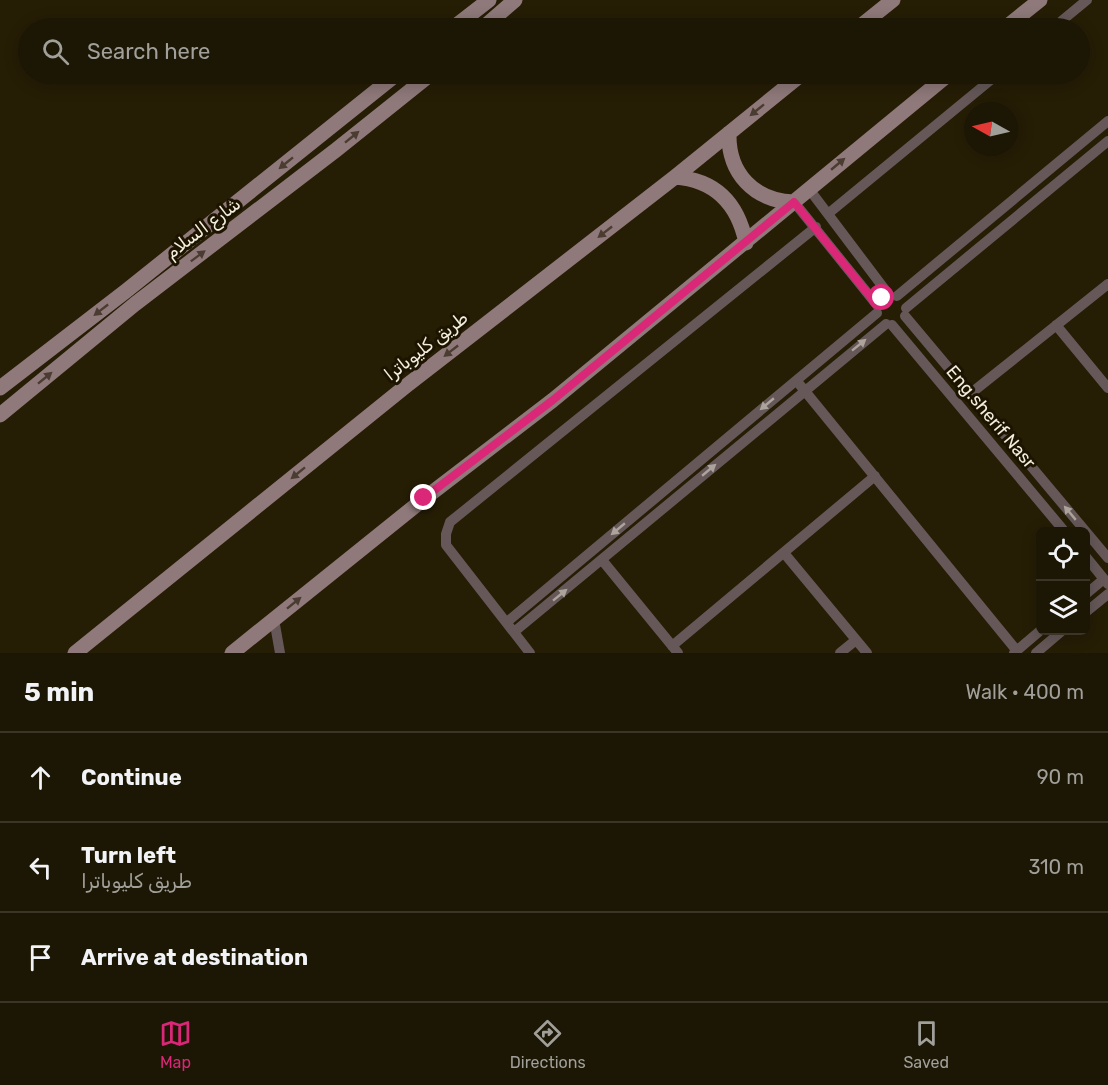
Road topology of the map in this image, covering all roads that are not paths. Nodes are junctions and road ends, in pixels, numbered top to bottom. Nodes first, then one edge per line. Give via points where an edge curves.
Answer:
1 (489, 0) edge
2 (515, 0) edge
3 (893, 0) edge
4 (1040, 0) edge
5 (1088, 0) edge
6 (466, 18) edge
7 (494, 18) edge
8 (870, 18) edge
9 (1018, 18) edge
10 (1066, 18) edge
11 (385, 84) edge
12 (418, 84) edge
13 (790, 84) edge
14 (937, 84) edge
15 (986, 84) edge
16 (1108, 121) edge
17 (729, 133) junction
18 (1108, 141) edge
19 (675, 177) junction
20 (809, 189) junction
21 (1016, 197) junction
22 (794, 202) junction
23 (1026, 209) junction
24 (829, 213) junction
25 (816, 227) junction
26 (849, 242) junction
27 (746, 243) junction
28 (837, 252) junction
29 (1108, 284) edge
30 (126, 291) junction
31 (893, 295) junction
32 (135, 304) junction
33 (877, 309) junction
34 (906, 312) junction
35 (889, 324) junction
36 (1056, 325) junction
37 (796, 380) junction
38 (0, 388) edge
39 (1108, 388) edge
40 (804, 390) junction
41 (970, 394) junction
42 (0, 415) edge
43 (875, 476) junction
44 (1041, 478) junction
45 (1029, 489) junction
46 (1062, 527) edge
47 (784, 553) junction
48 (583, 558) junction
49 (1108, 558) edge
50 (602, 560) junction
51 (1090, 561) edge
52 (591, 569) junction
53 (1106, 581) edge
54 (1090, 591) edge
55 (1108, 594) edge
56 (1090, 609) edge
57 (274, 618) junction
58 (507, 622) junction
59 (514, 632) junction
60 (1036, 634) edge
61 (1057, 635) edge
62 (856, 640) junction
63 (675, 650) edge
64 (1015, 652) edge
65 (75, 653) edge
66 (232, 653) edge
67 (280, 653) edge
68 (530, 653) edge
69 (840, 653) edge
70 (867, 653) edge
71 (1036, 653) edge

1 - 6 main road
2 - 7 main road
3 - 8 main road
4 - 9 main road
5 - 10 street
11 -> 30 main road, شارع السلام
32 -> 12 main road, شارع السلام
13 -> 17 main road, طريق كليوباترا
20 -> 14 main road
15 - 24 street
16 - 21 street
17 - 19 main road, طريق كليوباترا
17 - 22 main road via 732,160 745,183 767,197
18 - 23 street
19 - 27 main road via 702,182 720,191 733,207
19 -> 65 main road, طريق كليوباترا via 406,386
20 - 22 main road
20 - 24 street
21 - 23 street
21 - 31 street
22 - 25 street, Eng.sherif Nasr
22 - 27 main road
23 - 34 street
24 - 26 street
25 - 28 street, Eng.sherif Nasr
25 - 58 street via 450,522 446,545
26 - 28 street
26 - 31 street
57 -> 27 main road
28 - 33 street, Eng.sherif Nasr
29 - 36 street
30 - 32 main road
30 -> 38 main road, شارع السلام
31 - 33 street via 882,298
31 - 34 street
42 -> 32 main road, شارع السلام
33 - 35 street, Eng.sherif Nasr
33 - 37 street
34 - 35 street
34 - 41 street
40 -> 35 street
35 - 45 street, Eng.sherif Nasr
36 - 39 street
36 - 41 street
37 - 40 street
37 -> 48 street
40 - 43 street
50 -> 40 street
41 - 44 street
43 - 47 street
43 - 64 street
44 - 45 street
49 -> 44 street
45 - 46 street, Eng.sherif Nasr
47 - 62 street
47 - 63 street
48 - 52 street
48 - 58 street
50 - 52 street
50 - 63 street
51 - 53 street
59 -> 52 street
53 - 54 street
55 - 56 street
57 - 66 main road
57 - 67 street
58 - 59 street
59 - 68 street
60 - 64 street
61 - 71 street
62 - 69 street
62 - 70 street

